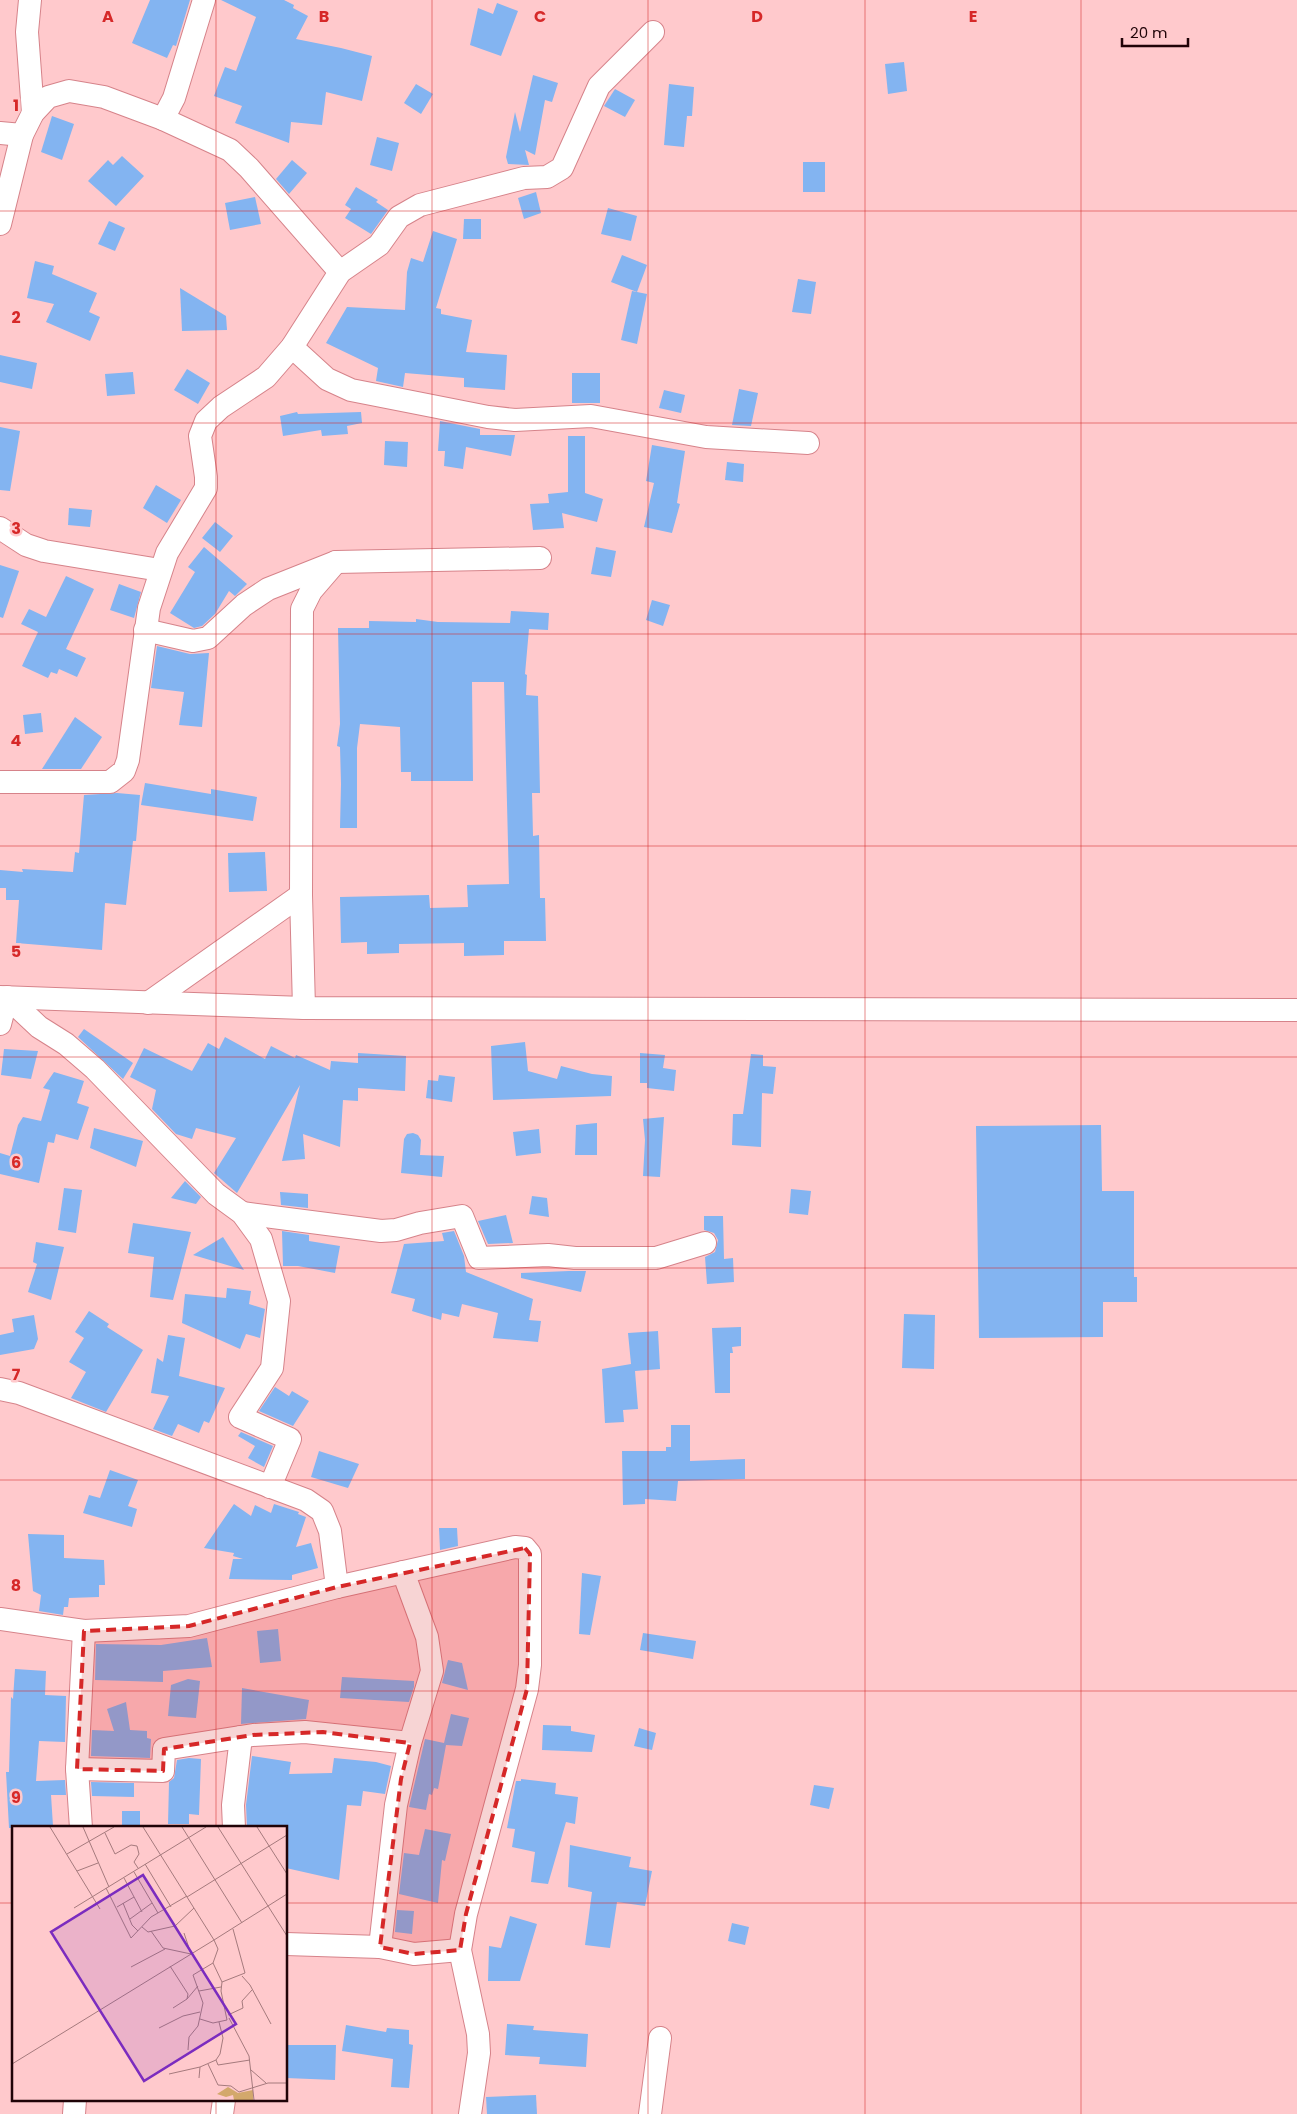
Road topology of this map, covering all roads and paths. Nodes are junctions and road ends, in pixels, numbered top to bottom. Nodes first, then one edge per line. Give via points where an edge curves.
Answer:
1 (30, 0) edge
2 (204, 0) edge
3 (653, 32) dead end
4 (33, 113) junction
5 (162, 119) junction
6 (11, 134) edge
7 (0, 224) edge
8 (340, 272) junction
9 (292, 347) junction
10 (808, 443) dead end
11 (0, 528) edge
12 (540, 558) dead end
13 (336, 562) junction
14 (160, 570) junction
15 (146, 630) junction
16 (0, 782) edge
17 (301, 895) junction
18 (3, 997) edge
19 (148, 1002) junction
20 (304, 1008) junction
21 (1297, 1010) edge
22 (0, 1024) edge
23 (242, 1213) junction
24 (705, 1243) dead end
25 (0, 1389) edge
26 (270, 1487) junction
27 (403, 1572) junction
28 (338, 1586) junction
29 (0, 1619) edge
30 (84, 1631) junction
31 (241, 1737) junction
32 (410, 1742) junction
33 (77, 1769) junction
34 (81, 1826) edge
35 (234, 1826) edge
36 (288, 1944) edge
37 (380, 1947) junction
38 (460, 1950) junction
39 (660, 2038) dead end
40 (470, 2114) edge
41 (650, 2114) edge

1 - 4 street via 27,32
2 - 5 street via 174,98
3 - 8 street via 598,86 562,168 547,177 524,178 420,205 399,217 379,245
4 - 5 street via 48,97 69,91 104,98
4 - 6 street
5 - 8 street via 230,150
6 - 7 street
8 - 9 street
9 - 10 street via 327,379 351,390 488,417 515,420 591,416 706,437
9 - 14 street via 266,377 206,421 200,436 206,488
11 - 14 street via 26,545 44,551
12 - 13 street
13 - 15 street via 268,589 244,605 208,638 193,641
13 - 17 street via 311,591 302,609
14 - 15 street
15 - 16 street via 124,770 110,782
17 - 19 street
17 - 20 street
18 - 19 street
18 - 22 street
18 - 23 street via 95,1069 216,1194
19 - 20 street
20 - 21 street
23 - 24 street via 381,1231 462,1216 480,1258 548,1255 656,1258
23 - 26 street via 261,1239 279,1302 272,1368 240,1416 290,1439
25 - 26 street
26 - 28 street via 306,1500 322,1511 330,1530
27 - 28 street
27 - 32 street via 427,1637 432,1671
27 - 38 street via 515,1547 524,1548 530,1554 528,1689 466,1914
28 - 30 street via 189,1626
29 - 30 street
30 - 33 street
31 - 32 street via 323,1732
31 - 33 street via 164,1749 163,1771
31 - 35 street via 233,1805
32 - 37 street via 396,1805
33 - 34 street
36 - 37 street
37 - 38 street via 414,1954
38 - 40 street via 479,2053
39 - 41 street

